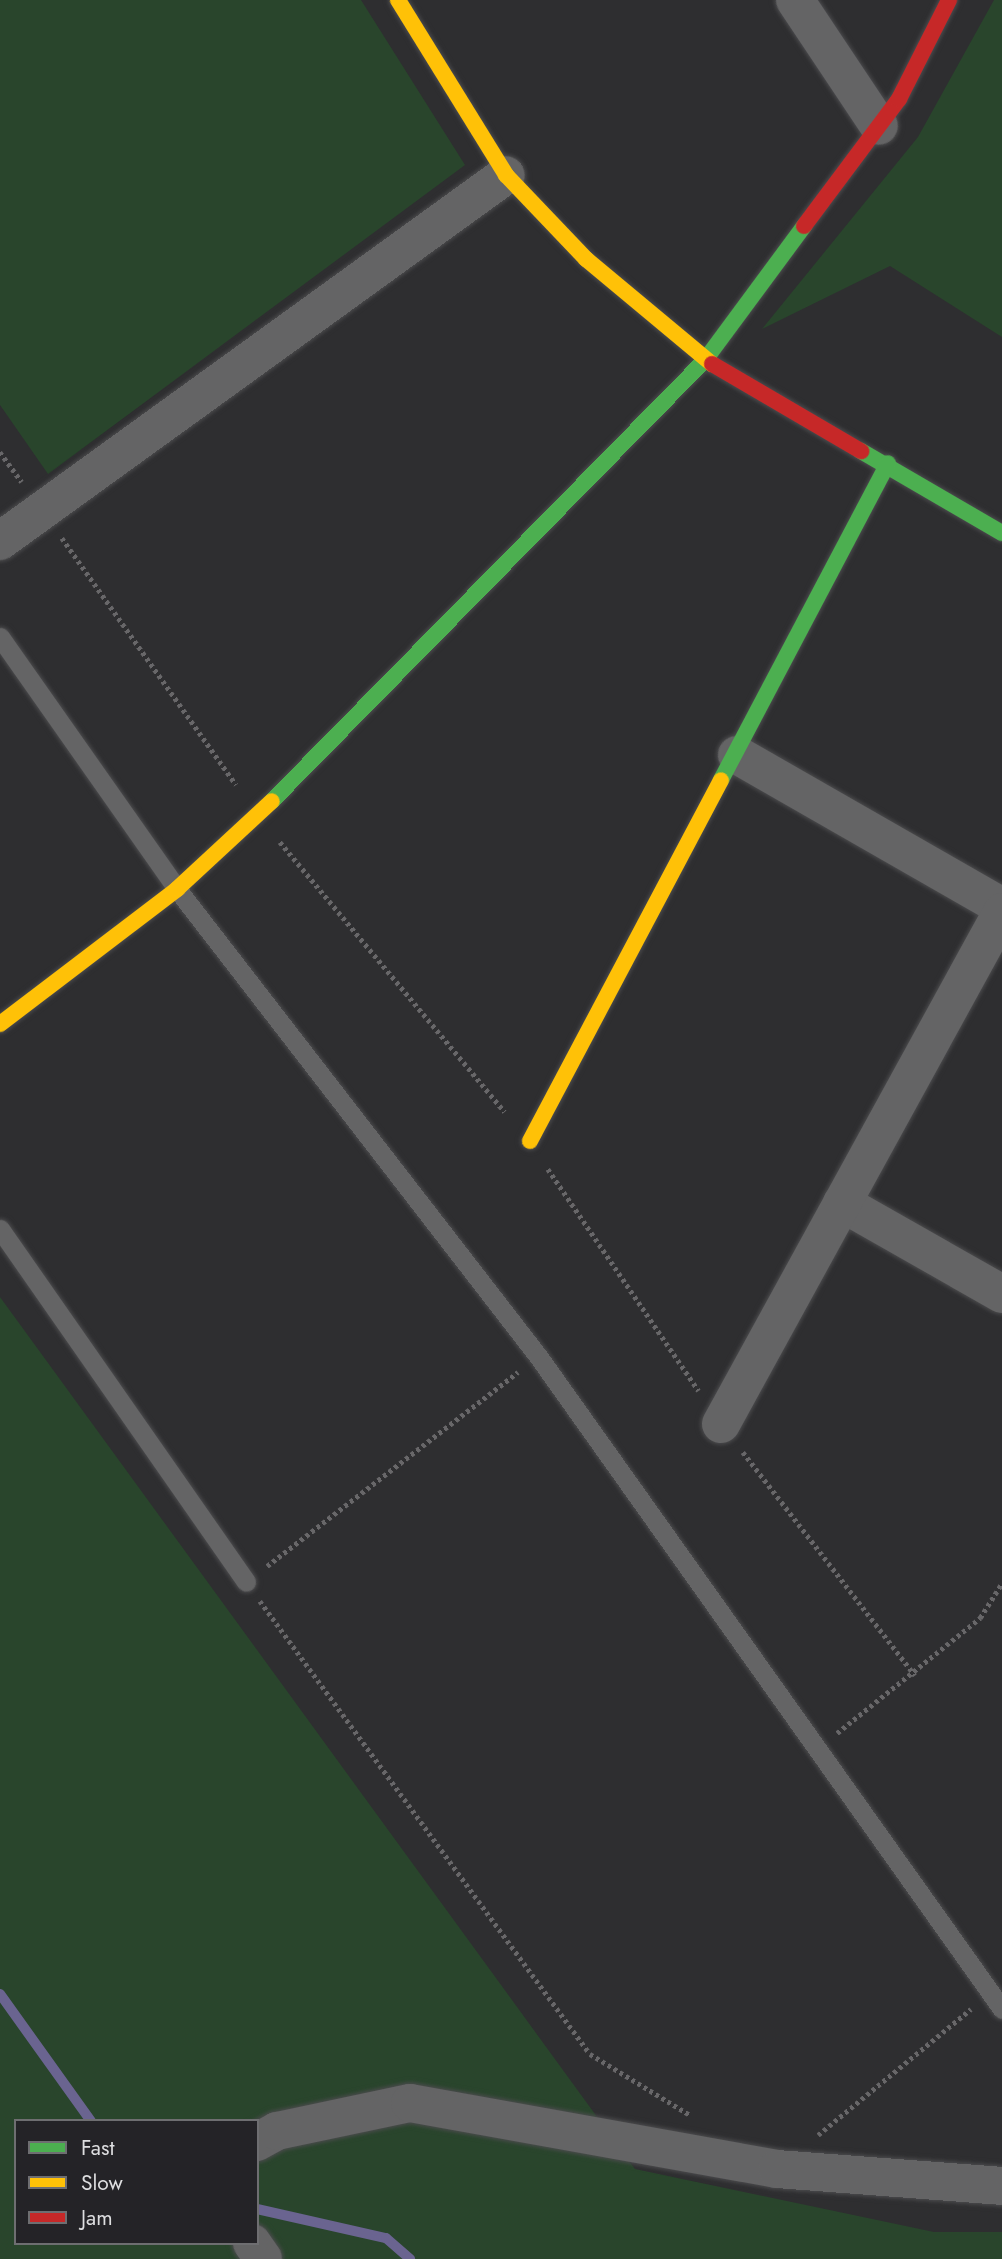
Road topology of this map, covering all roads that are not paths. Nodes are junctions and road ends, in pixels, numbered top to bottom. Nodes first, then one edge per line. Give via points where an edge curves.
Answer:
1 (398, 0) edge
2 (795, 0) edge
3 (949, 0) edge
4 (879, 126) junction
5 (506, 175) junction
6 (705, 360) junction
7 (888, 463) junction
8 (1002, 533) edge
9 (0, 541) edge
10 (0, 637) edge
11 (737, 755) junction
12 (177, 889) junction
13 (1002, 910) edge
14 (0, 1024) edge
15 (530, 1141) road end
16 (842, 1203) junction
17 (0, 1229) edge
18 (1002, 1294) edge
19 (721, 1424) road end
20 (246, 1582) road end
21 (996, 2002) edge
22 (259, 2141) edge
23 (1002, 2186) edge

1 - 5 street
2 - 4 street
3 - 4 street
4 - 6 street
5 - 6 street via 586,259
5 - 9 street
6 - 7 street
6 - 12 street via 258,815
7 - 8 street
7 - 11 street
10 - 12 lane
11 - 13 street
11 - 15 street
12 - 14 street
12 - 21 lane via 538,1356 820,1746
13 - 16 street
16 - 18 street
16 - 19 street
17 - 20 lane
22 - 23 street via 278,2131 410,2103 777,2169

